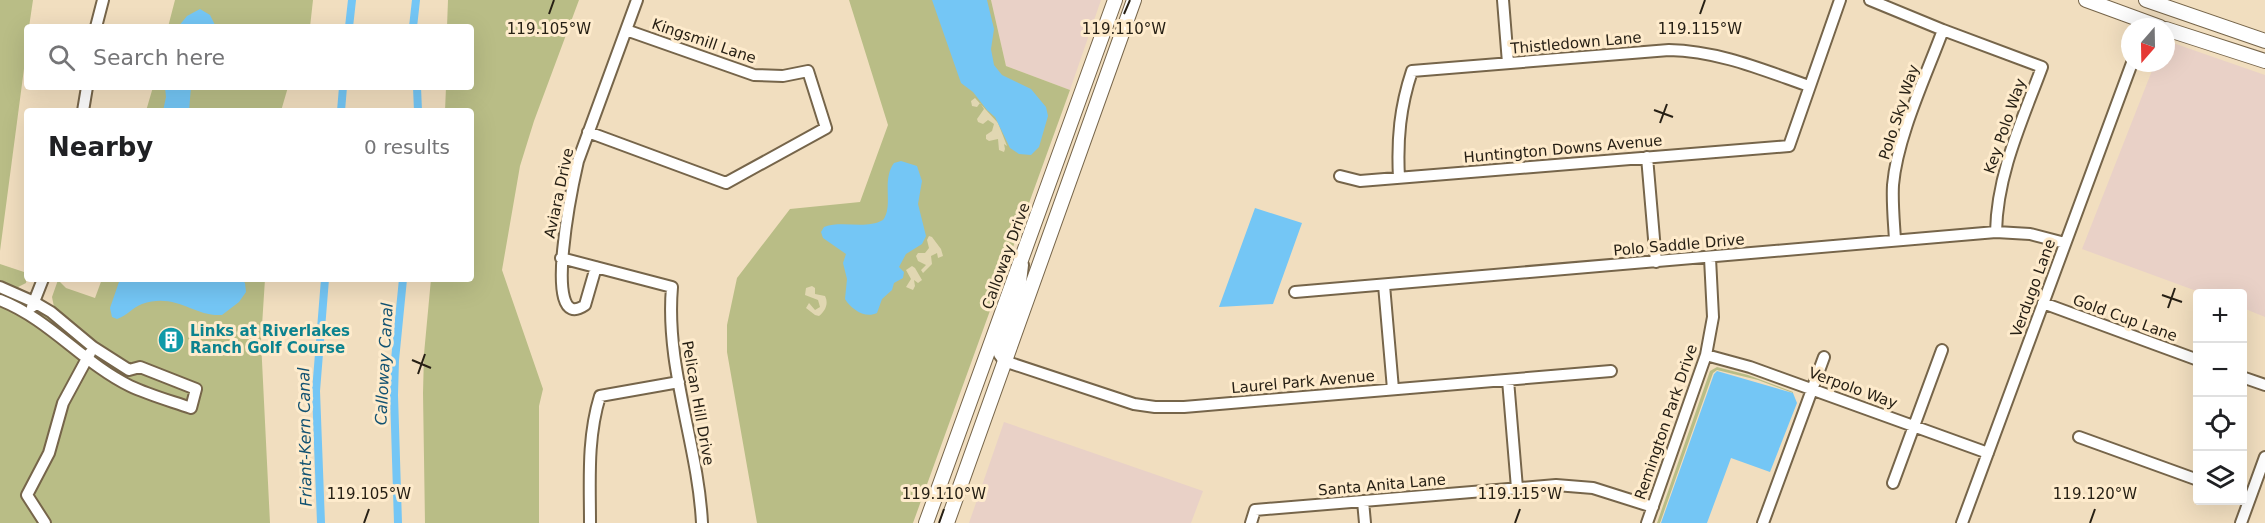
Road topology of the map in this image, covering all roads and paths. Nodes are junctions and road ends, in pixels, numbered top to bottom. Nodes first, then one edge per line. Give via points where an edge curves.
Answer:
1 (103, 0) edge
2 (637, 0) edge
3 (1115, 0) edge
4 (1134, 0) edge
5 (1503, 0) edge
6 (1840, 0) edge
7 (1870, 0) edge
8 (2086, 0) edge
9 (2152, 1) edge
10 (2131, 18) edge
11 (2151, 18) edge
12 (97, 24) edge
13 (626, 30) junction
14 (1943, 30) junction
15 (2175, 32) edge
16 (2265, 41) edge
17 (2265, 61) edge
18 (1508, 63) junction
19 (2129, 72) edge
20 (1809, 86) junction
21 (86, 90) edge
22 (84, 108) edge
23 (588, 132) junction
24 (1647, 157) junction
25 (1340, 176) dead end
26 (1400, 178) junction
27 (1996, 232) junction
28 (1895, 240) junction
29 (2065, 243) junction
30 (1023, 255) junction
31 (561, 258) junction
32 (1710, 258) junction
33 (1656, 262) junction
34 (596, 267) junction
35 (42, 282) edge
36 (1384, 285) junction
37 (0, 287) edge
38 (1294, 292) dead end
39 (0, 300) edge
40 (34, 302) junction
41 (2043, 303) junction
42 (29, 314) junction
43 (93, 347) junction
44 (1942, 350) dead end
45 (1706, 356) junction
46 (1824, 357) dead end
47 (87, 358) junction
48 (2193, 358) edge
49 (1004, 361) junction
50 (129, 370) junction
51 (1611, 371) dead end
52 (2247, 379) edge
53 (1508, 380) junction
54 (123, 382) junction
55 (679, 382) junction
56 (2265, 385) edge
57 (1393, 389) junction
58 (1812, 389) junction
59 (1914, 427) junction
60 (2079, 436) dead end
61 (1988, 453) junction
62 (2265, 457) edge
63 (2193, 478) edge
64 (1893, 483) dead end
65 (1517, 488) junction
66 (2247, 496) edge
67 (1363, 501) junction
68 (2245, 505) edge
69 (1653, 507) junction
70 (45, 523) edge
71 (590, 523) edge
72 (702, 523) edge
73 (926, 523) edge
74 (947, 523) edge
75 (1251, 523) edge
76 (1365, 523) edge
77 (1647, 523) edge
78 (1763, 523) edge
79 (1962, 523) edge
80 (2241, 523) edge

1 - 12 street
2 - 13 street, Aviara Drive
3 - 30 main road, Calloway Drive
4 - 49 main road
5 - 18 street
6 - 20 street
7 - 14 street
8 - 10 main road
9 - 11 street
9 - 16 main road
13 - 23 street, Aviara Drive
13 - 23 street, Kingsmill Lane via 754,75 783,76 808,70 826,128 726,183
14 - 27 street, Key Polo Way via 2042,67 2003,173
14 - 28 street, Polo Sky Way via 1896,166
15 - 17 main road
18 - 20 street, Thistledown Lane via 1688,50 1722,56
18 - 26 street, Thistledown Lane via 1412,71 1398,132
19 - 29 street, Verdugo Lane
20 - 24 street, Huntington Downs Avenue via 1789,146
21 - 22 street
23 - 31 street, Aviara Drive via 573,180
24 - 26 street, Huntington Downs Avenue
24 - 33 street
25 - 26 street, Huntington Downs Avenue via 1360,181
27 - 28 street, Polo Saddle Drive
27 - 29 street, Polo Saddle Drive via 2030,234
28 - 32 street, Polo Saddle Drive
29 - 41 street, Verdugo Lane
30 - 49 street via 1020,291 999,354
30 - 73 main road, Calloway Drive
31 - 34 street
31 - 34 street, Aviara Drive via 562,287 572,308 585,305
32 - 33 street, Polo Saddle Drive
32 - 45 street, Remington Park Drive via 1713,317
33 - 36 street, Polo Saddle Drive
34 - 55 street, Pelican Hill Drive via 672,287 670,325
35 - 40 street
36 - 38 street, Polo Saddle Drive
36 - 57 street
37 - 40 street
39 - 42 street
40 - 42 street
40 - 43 street
41 - 48 street, Gold Cup Lane
41 - 61 street, Verdugo Lane
42 - 47 street
43 - 47 street
43 - 50 street
44 - 59 street
45 - 58 street, Verpolo Way
45 - 69 street, Remington Park Drive
46 - 58 street
47 - 54 street
47 - 70 street via 63,404 49,453 27,495
49 - 57 street, Laurel Park Avenue via 1118,400 1155,407
49 - 74 main road
50 - 54 street
50 - 54 street via 140,367 196,389 191,408
51 - 53 street, Laurel Park Avenue
52 - 56 street
53 - 57 street, Laurel Park Avenue
53 - 65 street
55 - 71 street via 600,396 590,448
55 - 72 street, Pelican Hill Drive
58 - 59 street, Verpolo Way
58 - 78 street
59 - 61 street, Verpolo Way
59 - 64 street
60 - 63 street
61 - 79 street, Verdugo Lane
62 - 66 street
65 - 67 street, Santa Anita Lane
65 - 69 street, Santa Anita Lane via 1593,488
67 - 75 street, Santa Anita Lane via 1255,510
67 - 76 street
68 - 80 street
69 - 77 street, Remington Park Drive

